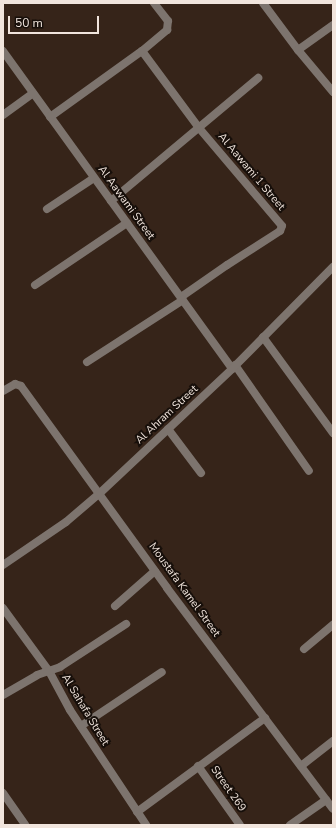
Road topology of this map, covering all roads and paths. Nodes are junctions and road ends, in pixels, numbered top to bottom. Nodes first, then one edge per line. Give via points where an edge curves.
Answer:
1 (154, 3) edge
2 (263, 3) edge
3 (333, 25) edge
4 (298, 50) junction
5 (3, 51) edge
6 (142, 51) junction
7 (258, 78) dead end
8 (333, 92) edge
9 (33, 93) junction
10 (3, 115) edge
11 (50, 117) junction
12 (199, 128) junction
13 (94, 178) junction
14 (111, 201) junction
15 (47, 208) dead end
16 (127, 223) junction
17 (333, 267) edge
18 (35, 285) dead end
19 (182, 299) junction
20 (263, 337) junction
21 (87, 362) dead end
22 (233, 367) junction
23 (3, 391) edge
24 (168, 429) junction
25 (333, 433) edge
26 (309, 471) dead end
27 (201, 473) dead end
28 (100, 493) junction
29 (3, 565) edge
30 (155, 571) junction
31 (115, 606) dead end
32 (3, 608) edge
33 (126, 624) dead end
34 (333, 626) edge
35 (304, 649) dead end
36 (49, 671) junction
37 (162, 672) dead end
38 (3, 695) edge
39 (265, 718) junction
40 (81, 726) junction
41 (333, 742) edge
42 (198, 766) junction
43 (301, 766) junction
44 (3, 793) edge
45 (326, 800) junction
46 (333, 809) edge
47 (137, 812) junction
48 (26, 825) edge
49 (146, 825) edge
50 (240, 825) edge
51 (290, 825) edge

1 - 6 street via 168,21 169,27
2 - 4 street
3 - 4 street
4 - 8 street
5 - 9 street, Al Aawami Street
6 - 11 street
6 - 12 street, Al Aawami 1 Street
7 - 12 street
9 - 10 street
9 - 11 street, Al Aawami Street
11 - 13 street, Al Aawami Street
12 - 14 street
12 - 19 street, Al Aawami 1 Street via 281,224 282,229 227,265
13 - 14 street, Al Aawami Street
13 - 15 street
14 - 16 street, Al Aawami Street
16 - 18 street
16 - 19 street, Al Aawami Street
17 - 20 street, Al Ahram Street
19 - 21 street
19 - 22 street, Al Aawami Street
20 - 22 street, Al Ahram Street
20 - 25 street
22 - 24 street, Al Ahram Street
22 - 26 street, Al Aawami Street
23 - 28 street, Moustafa Kamel Street via 18,384
24 - 27 street
24 - 28 street, Al Ahram Street
28 - 29 street, Al Ahram Street via 66,522
28 - 30 street, Moustafa Kamel Street
30 - 31 street
30 - 39 street, Moustafa Kamel Street
32 - 36 street, Al Sahafa Street
33 - 36 street via 60,667
34 - 35 street
36 - 38 street via 37,675
36 - 40 street, Al Sahafa Street
37 - 40 street
39 - 42 street
39 - 43 street, Moustafa Kamel Street
40 - 47 street, Al Sahafa Street
41 - 43 street
42 - 47 street
42 - 50 street, Street 269
43 - 45 street, Moustafa Kamel Street
44 - 48 street
45 - 46 street, Moustafa Kamel Street
45 - 51 street
47 - 49 street, Al Sahafa Street

